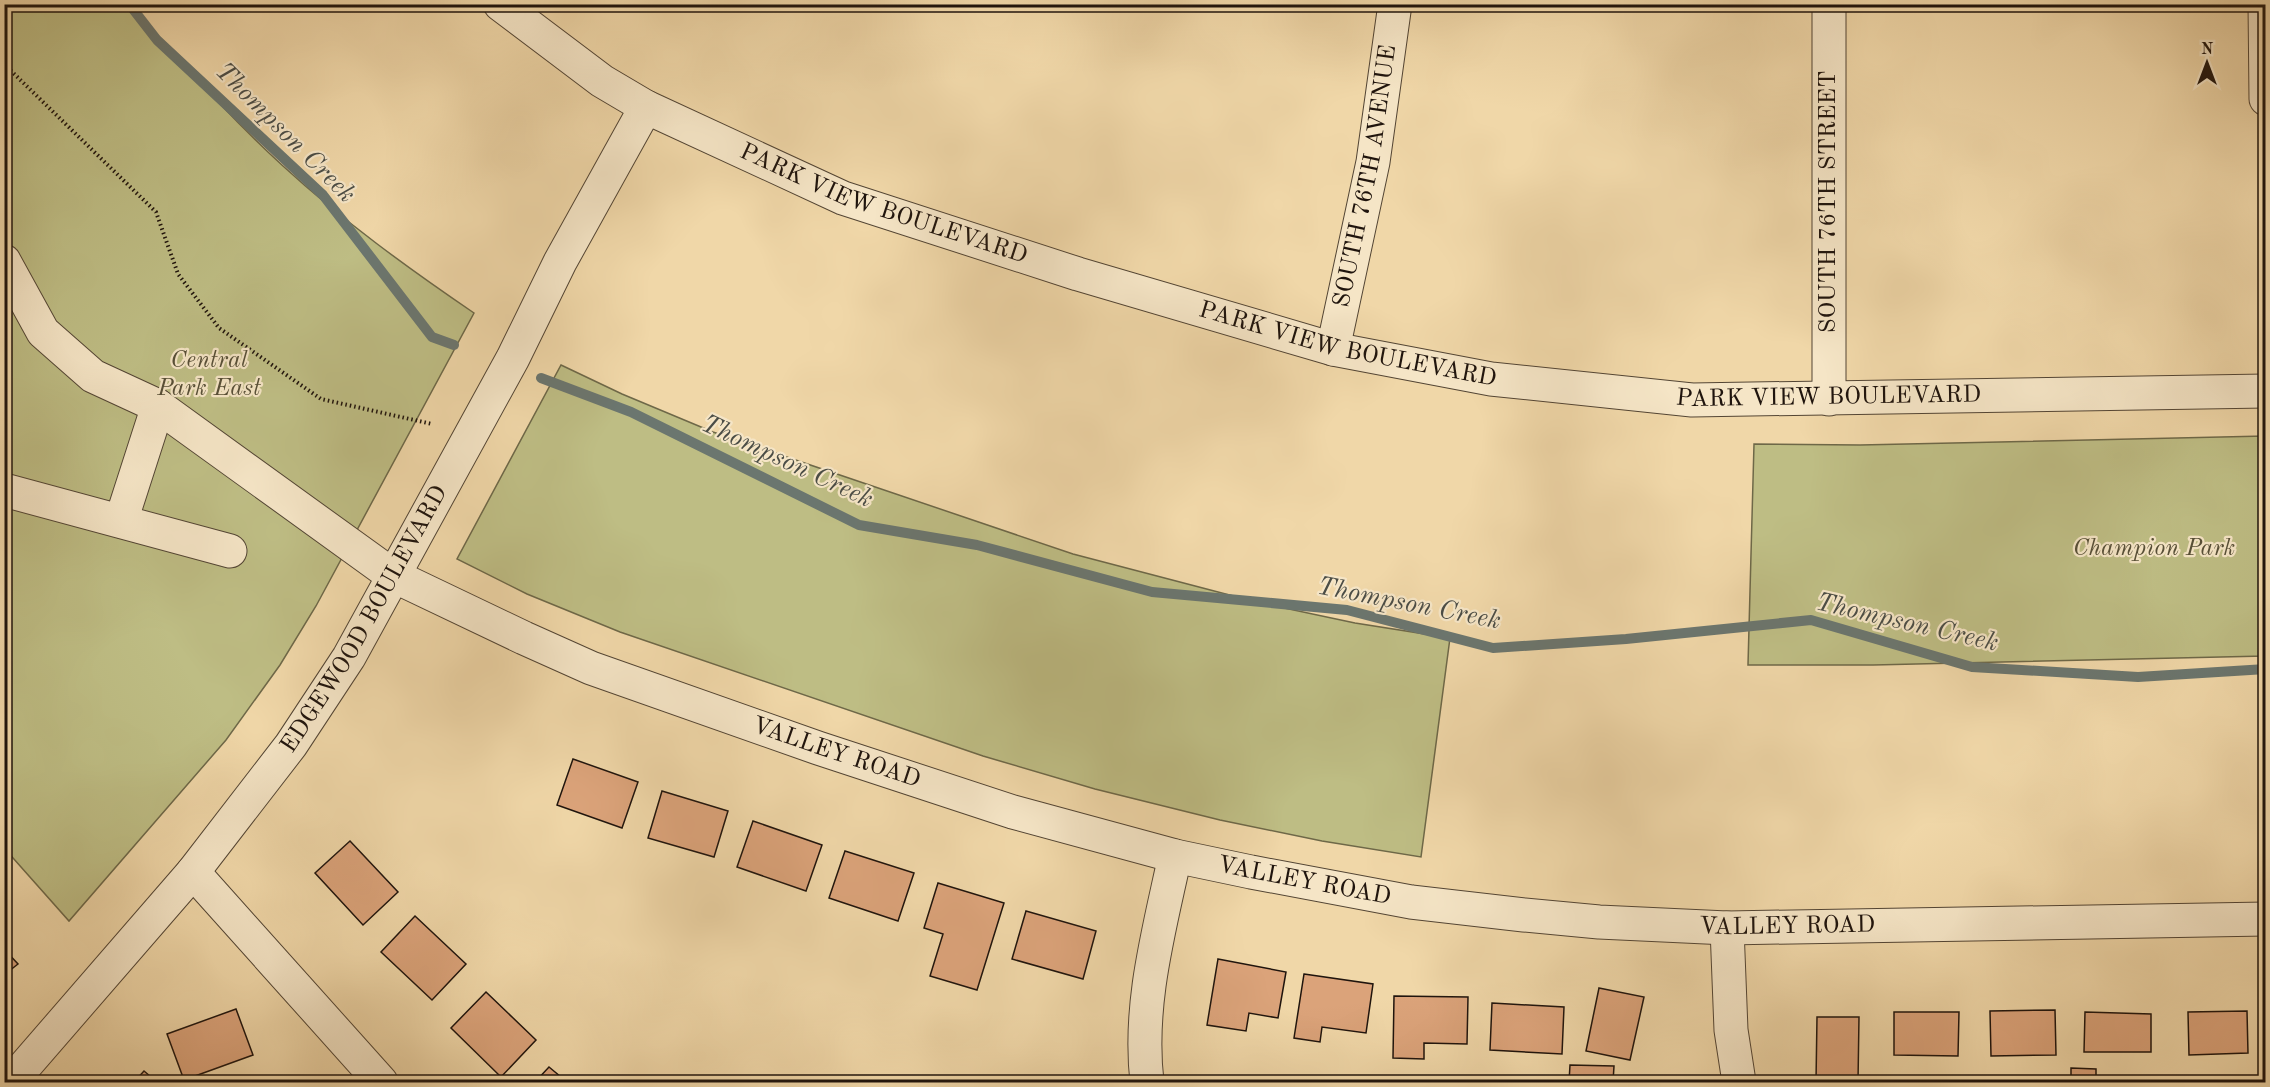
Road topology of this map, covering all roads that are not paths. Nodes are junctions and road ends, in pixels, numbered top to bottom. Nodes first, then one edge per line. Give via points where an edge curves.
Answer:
1 (500, 4) edge
2 (1395, 4) edge
3 (1829, 4) edge
4 (2265, 4) edge
5 (2265, 99) edge
6 (646, 107) junction
7 (4, 261) edge
8 (1333, 349) junction
9 (2265, 391) edge
10 (1829, 399) junction
11 (159, 406) junction
12 (4, 490) edge
13 (120, 521) junction
14 (230, 551) dead end
15 (392, 575) junction
16 (1175, 856) junction
17 (193, 872) junction
18 (2265, 919) edge
19 (1728, 928) junction
20 (11, 1083) edge
21 (381, 1083) edge
22 (1147, 1083) edge
23 (1739, 1083) edge

1 - 6 street, PARK VIEW BOULEVARD via 602,81
2 - 8 street, SOUTH 76TH AVENUE via 1373,162
3 - 10 street, SOUTH 76TH STREET
4 - 5 street
6 - 8 street, PARK VIEW BOULEVARD via 843,198 1078,274
6 - 15 street, EDGEWOOD BOULEVARD
7 - 11 street, VALLEY ROAD via 43,332 93,376
8 - 10 street, PARK VIEW BOULEVARD via 1491,379 1692,400
9 - 10 street, PARK VIEW BOULEVARD
11 - 13 street
11 - 15 street, VALLEY ROAD
12 - 13 street
13 - 14 street
15 - 16 street, VALLEY ROAD via 591,668 1013,812
15 - 17 street, EDGEWOOD BOULEVARD via 349,657 291,745
16 - 19 street, VALLEY ROAD via 1422,903 1599,922
16 - 22 street via 1146,997
17 - 20 street, EDGEWOOD BOULEVARD
17 - 21 street
18 - 19 street, VALLEY ROAD
19 - 23 street via 1731,1030

